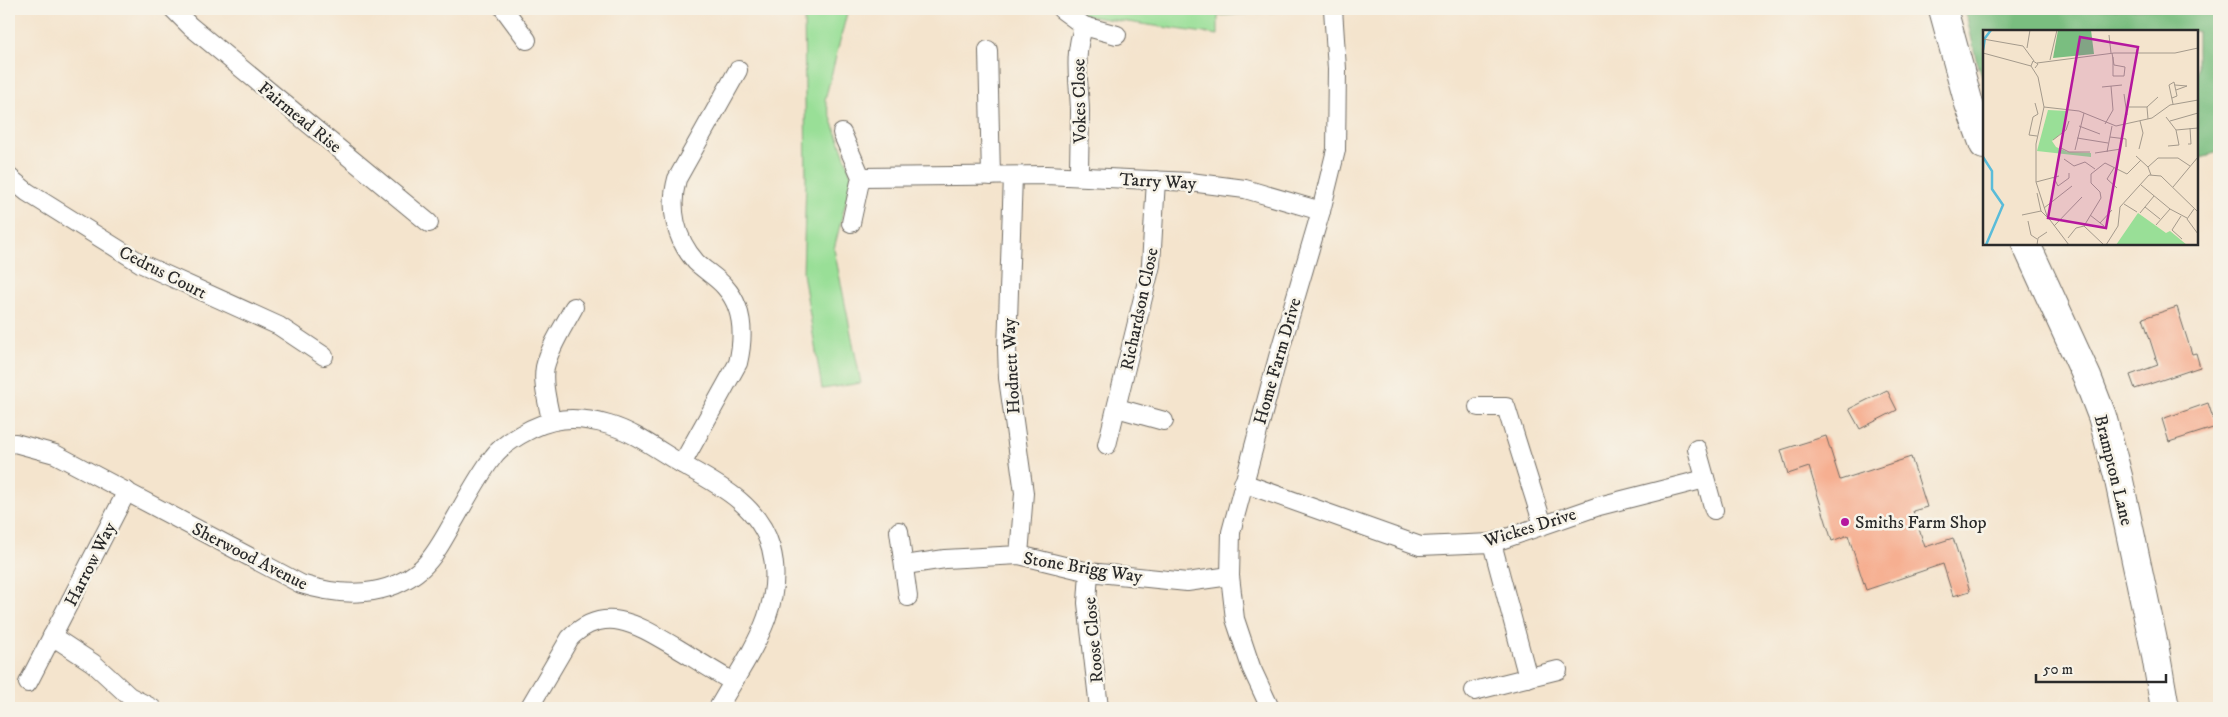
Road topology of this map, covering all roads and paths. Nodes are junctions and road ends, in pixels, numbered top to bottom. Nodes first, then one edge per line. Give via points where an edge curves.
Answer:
1 (173, 9) edge
2 (504, 9) edge
3 (1061, 9) edge
4 (1333, 9) edge
5 (1943, 9) edge
6 (1084, 26) junction
7 (1117, 35) dead end
8 (527, 40) dead end
9 (988, 50) dead end
10 (738, 70) dead end
11 (842, 133) dead end
12 (1983, 142) edge
13 (990, 176) junction
14 (1013, 176) junction
15 (1079, 176) junction
16 (9, 177) edge
17 (861, 178) junction
18 (1156, 180) junction
19 (1321, 211) junction
20 (429, 223) dead end
21 (851, 223) dead end
22 (2026, 245) edge
23 (574, 307) dead end
24 (324, 356) dead end
25 (1478, 407) dead end
26 (1117, 408) junction
27 (551, 420) junction
28 (1164, 421) dead end
29 (9, 444) edge
30 (1107, 444) dead end
31 (1696, 449) dead end
32 (682, 464) junction
33 (1704, 479) junction
34 (1243, 484) junction
35 (127, 492) junction
36 (1714, 510) dead end
37 (1543, 525) junction
38 (899, 531) dead end
39 (1492, 543) junction
40 (1019, 555) junction
41 (905, 565) junction
42 (1090, 572) junction
43 (1230, 576) junction
44 (908, 597) dead end
45 (52, 636) junction
46 (1558, 670) dead end
47 (1528, 678) junction
48 (733, 682) junction
49 (28, 683) dead end
50 (1474, 691) dead end
51 (152, 708) edge
52 (530, 708) edge
53 (718, 708) edge
54 (1099, 708) edge
55 (1270, 708) edge
56 (2165, 708) edge

1 - 20 street, Fairmead Rise
2 - 8 street
3 - 6 street
4 - 19 street, Home Farm Drive via 1337,69 1336,150
5 - 12 main road
6 - 7 street
6 - 15 street, Vokes Close via 1079,40 1078,62
9 - 13 street
10 - 32 street via 677,179 673,196 677,229 685,246 696,261 726,287 737,306 742,324 738,364
11 - 17 street
13 - 14 street, Tarry Way
13 - 17 street, Tarry Way
14 - 15 street, Tarry Way
14 - 40 street, Hodnett Way via 1007,348 1008,378 1024,493
15 - 18 street, Tarry Way
16 - 24 street, Cedrus Court via 27,192 142,264 278,326
17 - 21 street
18 - 19 street, Tarry Way via 1245,189
18 - 26 street, Richardson Close via 1151,264
19 - 34 street, Home Farm Drive
22 - 56 main road, Brampton Lane via 2102,416 2120,485
23 - 27 street via 545,367
25 - 37 street via 1506,407
26 - 28 street
26 - 30 street, Richardson Close
27 - 32 street, Sherwood Avenue via 568,418 609,425
27 - 35 street, Sherwood Avenue via 510,441 493,456 423,567 407,579 367,593 323,591 301,584
29 - 35 street, Sherwood Avenue via 55,454
31 - 33 street
32 - 48 street, Sherwood Avenue via 750,508 762,526 774,562 772,606
33 - 36 street
33 - 37 street, Wickes Drive via 1599,506
34 - 39 street, Wickes Drive via 1420,546
34 - 43 street, Home Farm Drive via 1232,532
35 - 45 street, Harrow Way
37 - 39 street, Wickes Drive
38 - 41 street
39 - 47 street
40 - 41 street, Stone Brigg Way
40 - 42 street, Stone Brigg Way
41 - 44 street
42 - 43 street, Stone Brigg Way via 1187,582
42 - 54 street, Roose Close via 1087,604
43 - 55 street, Home Farm Drive via 1235,619 1251,667
45 - 49 street, Harrow Way
45 - 51 street via 93,663 129,696
46 - 47 street
47 - 50 street
48 - 52 street via 641,627 619,620 606,620 590,623 570,638
48 - 53 street, Sherwood Avenue

